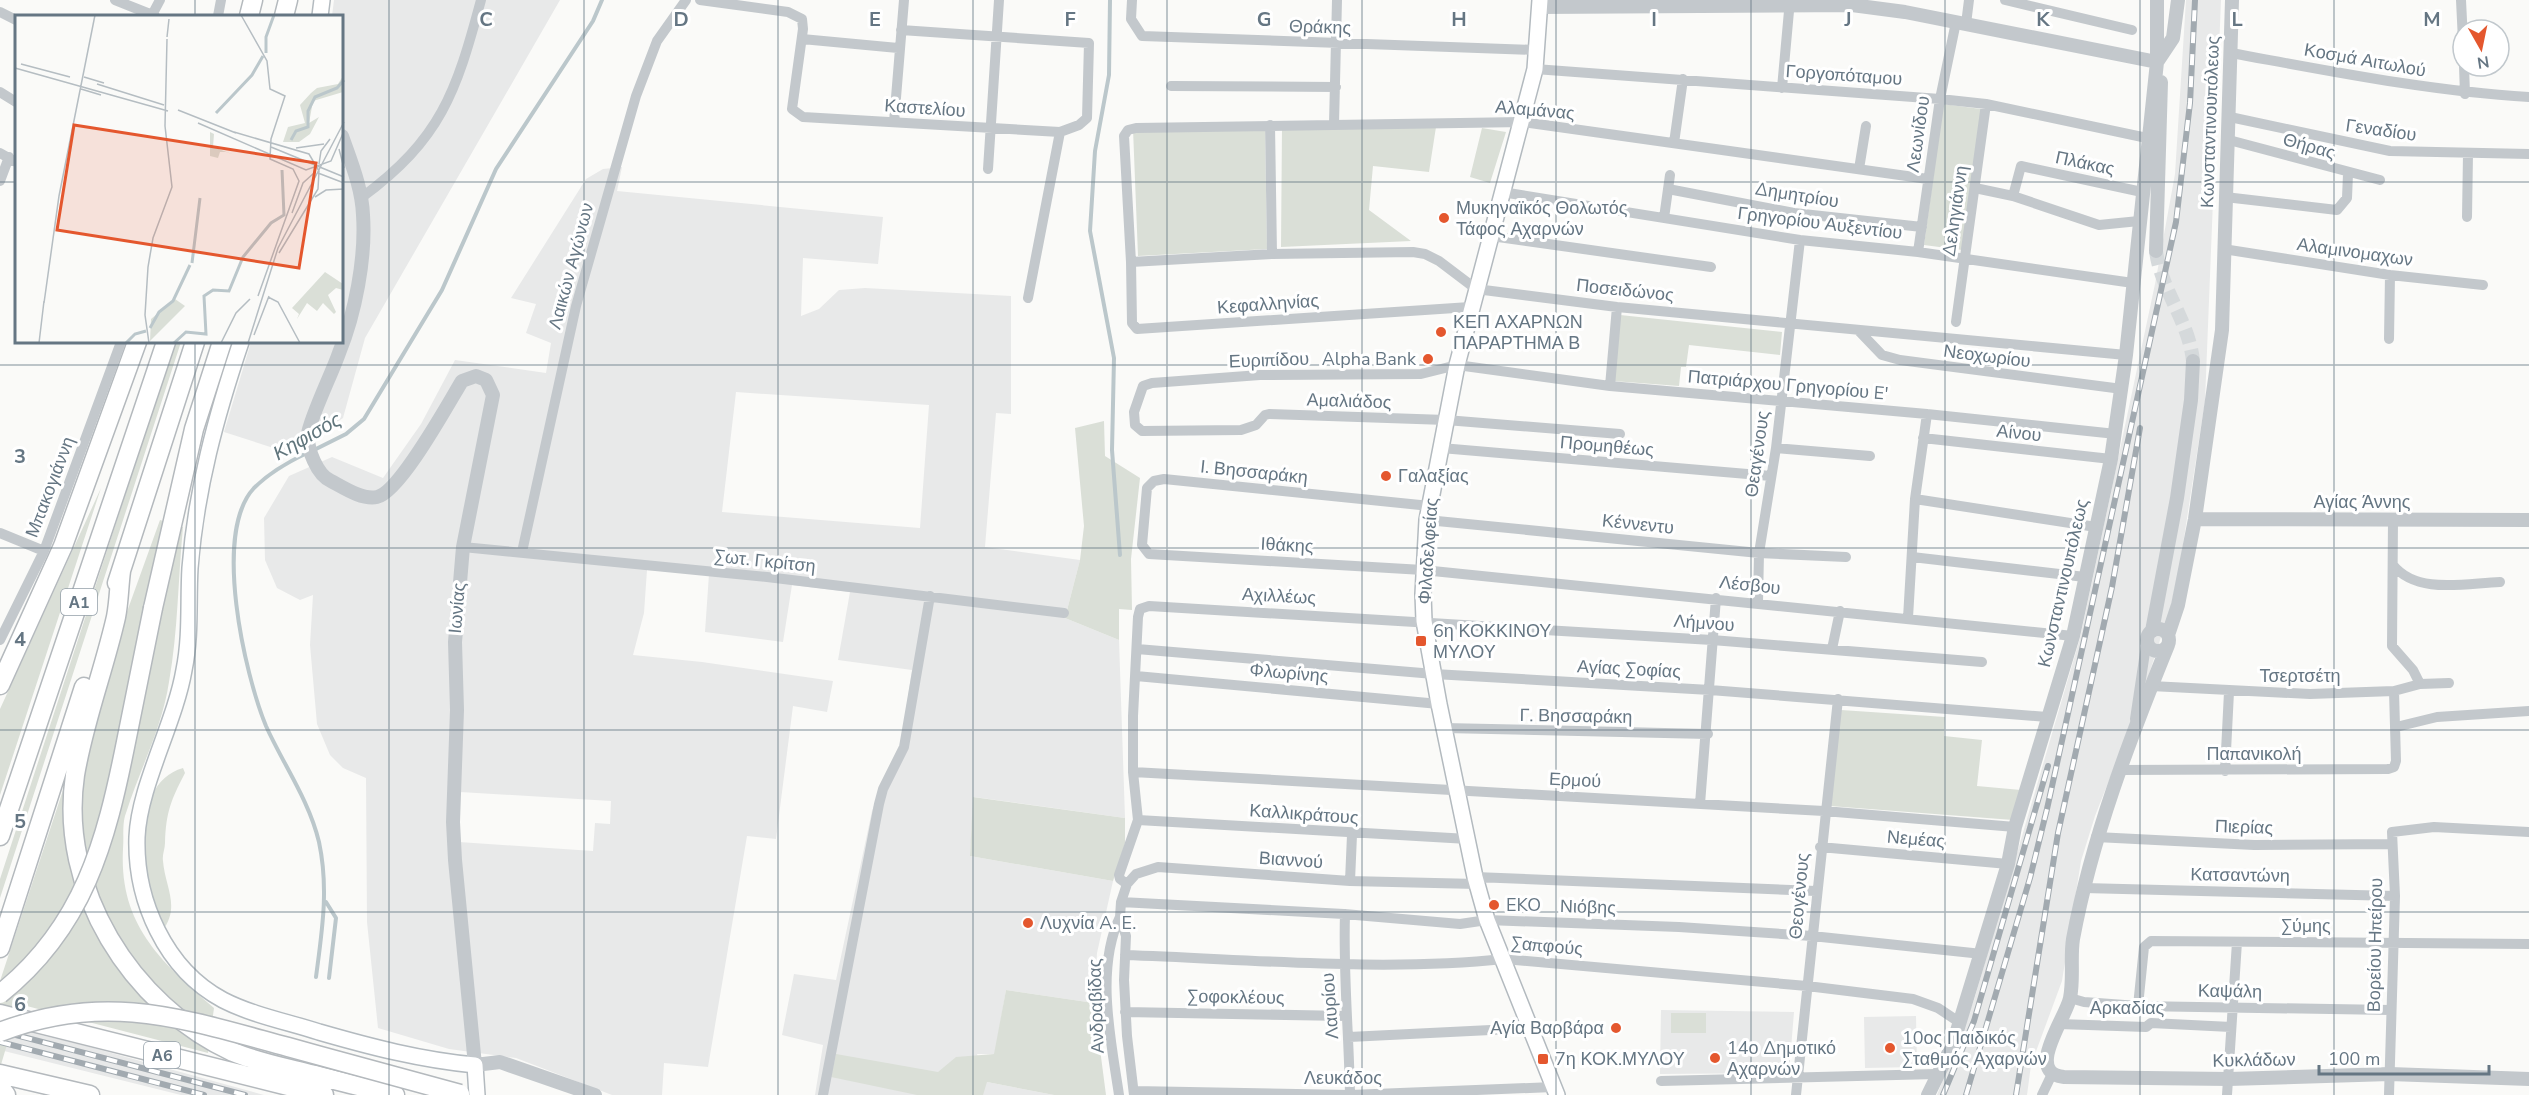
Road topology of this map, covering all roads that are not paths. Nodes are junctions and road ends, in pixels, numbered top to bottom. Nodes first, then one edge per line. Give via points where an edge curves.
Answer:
1 (115, 0) edge
2 (160, 0) edge
3 (221, 0) edge
4 (252, 0) edge
5 (288, 0) edge
6 (299, 0) edge
7 (322, 0) edge
8 (482, 0) edge
9 (686, 0) edge
10 (700, 0) edge
11 (904, 0) edge
12 (999, 0) edge
13 (1132, 0) edge
14 (1337, 0) edge
15 (1969, 0) edge
16 (2005, 0) edge
17 (2157, 0) edge
18 (2178, 0) edge
19 (2232, 0) edge
20 (2461, 0) edge
21 (1790, 3) edge
22 (1540, 4) edge
23 (1906, 6) edge
24 (0, 12) edge
25 (136, 14) edge
26 (154, 15) edge
27 (218, 15) edge
28 (249, 15) edge
29 (284, 15) edge
30 (297, 15) edge
31 (320, 15) edge
32 (2462, 18) edge
33 (15, 20) edge
34 (1961, 23) junction
35 (901, 30) junction
36 (2132, 30) dead end
37 (998, 35) junction
38 (802, 39) junction
39 (1337, 44) junction
40 (898, 48) junction
41 (1536, 50) junction
42 (2231, 53) junction
43 (2157, 62) junction
44 (1535, 69) junction
45 (2464, 78) edge
46 (1683, 79) junction
47 (1172, 86) dead end
48 (1336, 87) junction
49 (1782, 88) junction
50 (0, 92) edge
51 (2465, 93) junction
52 (2529, 97) edge
53 (1940, 99) junction
54 (15, 101) edge
55 (1986, 104) junction
56 (2230, 117) junction
57 (894, 122) junction
58 (1522, 122) junction
59 (1334, 124) junction
60 (1270, 126) junction
61 (1866, 126) dead end
62 (1136, 128) joint
63 (990, 129) junction
64 (1060, 132) junction
65 (2147, 138) junction
66 (2229, 140) junction
67 (1674, 142) junction
68 (344, 143) edge
69 (2468, 154) junction
70 (2529, 154) edge
71 (8, 157) edge
72 (988, 169) dead end
73 (1859, 169) junction
74 (2348, 174) junction
75 (1670, 175) dead end
76 (1928, 178) junction
77 (2380, 180) dead end
78 (0, 181) edge
79 (1668, 189) junction
80 (1975, 189) junction
81 (1502, 192) junction
82 (2142, 192) junction
83 (2013, 196) junction
84 (2225, 197) junction
85 (361, 198) junction
86 (2468, 217) dead end
87 (1664, 218) junction
88 (2139, 221) junction
89 (1922, 228) junction
90 (1491, 236) junction
91 (1800, 240) junction
92 (2223, 249) junction
93 (2156, 251) tunnel mouth
94 (1918, 252) junction
95 (1272, 254) junction
96 (1965, 260) junction
97 (1131, 262) junction
98 (1711, 267) dead end
99 (2390, 275) junction
100 (2133, 283) junction
101 (2483, 285) dead end
102 (1476, 289) junction
103 (1028, 298) dead end
104 (1470, 307) junction
105 (1617, 307) junction
106 (1956, 322) dead end
107 (1790, 324) junction
108 (1859, 331) junction
109 (344, 339) edge
110 (2389, 339) dead end
111 (120, 344) edge
112 (136, 344) edge
113 (165, 344) edge
114 (194, 344) edge
115 (221, 344) edge
116 (240, 344) edge
117 (343, 344) edge
118 (2126, 355) junction
119 (2193, 361) tunnel mouth
120 (1457, 365) junction
121 (1152, 383) joint
122 (1610, 386) junction
123 (2122, 389) junction
124 (1781, 401) junction
125 (1927, 414) junction
126 (1446, 420) junction
127 (1620, 434) dead end
128 (2116, 434) junction
129 (1923, 438) junction
130 (1441, 448) junction
131 (1776, 448) junction
132 (1870, 456) dead end
133 (2111, 459) junction
134 (1770, 476) junction
135 (1915, 499) junction
136 (1428, 513) junction
137 (2195, 519) junction
138 (2393, 520) junction
139 (2529, 520) edge
140 (2096, 527) junction
141 (0, 533) edge
142 (463, 547) junction
143 (44, 551) junction
144 (522, 552) junction
145 (1759, 553) junction
146 (1149, 554) joint
147 (1846, 557) dead end
148 (1912, 557) junction
149 (2392, 565) junction
150 (1424, 570) junction
151 (121, 572) junction
152 (2085, 577) junction
153 (2500, 582) dead end
154 (930, 596) junction
155 (1716, 598) junction
156 (1758, 602) junction
157 (1840, 610) junction
158 (1064, 613) dead end
159 (1908, 618) junction
160 (1424, 621) junction
161 (2149, 635) junction
162 (2073, 636) junction
163 (0, 640) edge
164 (1712, 640) junction
165 (2168, 640) junction
166 (1137, 649) junction
167 (1832, 649) junction
168 (1982, 663) dead end
169 (1434, 674) junction
170 (1136, 675) junction
171 (2449, 683) dead end
172 (2420, 684) junction
173 (0, 685) edge
174 (2151, 686) junction
175 (1710, 690) junction
176 (2394, 691) junction
177 (2229, 692) junction
178 (1838, 699) junction
179 (1439, 704) junction
180 (2529, 711) edge
181 (2047, 717) junction
182 (2396, 727) junction
183 (1444, 728) junction
184 (1708, 734) junction
185 (2133, 734) junction
186 (2120, 770) junction
187 (2225, 771) junction
188 (1133, 772) junction
189 (1458, 790) junction
190 (1700, 804) junction
191 (1824, 811) junction
192 (1138, 820) junction
193 (2015, 827) junction
194 (2529, 832) edge
195 (1352, 835) junction
196 (0, 836) edge
197 (2096, 837) junction
198 (2392, 838) junction
199 (1468, 839) junction
200 (1820, 847) junction
201 (2008, 864) junction
202 (1476, 880) junction
203 (1350, 882) junction
204 (1127, 884) junction
205 (2084, 888) junction
206 (1816, 891) junction
207 (2395, 896) junction
208 (1121, 902) junction
209 (1346, 914) junction
210 (1120, 917) junction
211 (1487, 920) junction
212 (1812, 936) junction
213 (2237, 942) junction
214 (2392, 942) junction
215 (2529, 944) edge
216 (0, 948) edge
217 (1982, 954) junction
218 (1125, 955) junction
219 (1504, 959) junction
220 (1343, 962) junction
221 (1808, 986) junction
222 (0, 994) edge
223 (2070, 998) junction
224 (2139, 1006) junction
225 (2232, 1007) junction
226 (2391, 1010) junction
227 (1125, 1012) junction
228 (0, 1014) edge
229 (1346, 1016) junction
230 (1959, 1022) junction
231 (2059, 1024) junction
232 (2231, 1027) junction
233 (1530, 1028) junction
234 (0, 1032) edge
235 (1350, 1037) junction
236 (475, 1065) junction
237 (0, 1074) edge
238 (1936, 1074) junction
239 (2052, 1074) junction
240 (2390, 1074) junction
241 (1798, 1077) junction
242 (2529, 1078) edge
243 (2229, 1079) junction
244 (1661, 1081) dead end
245 (0, 1087) edge
246 (1555, 1091) edge
247 (473, 1093) edge
248 (1134, 1093) edge
249 (1401, 1094) edge
250 (6, 1095) edge
251 (90, 1095) edge
252 (324, 1095) edge
253 (395, 1095) edge
254 (595, 1095) edge
255 (823, 1095) edge
256 (1119, 1095) edge
257 (1350, 1095) edge
258 (1796, 1095) edge
259 (1928, 1095) edge
260 (2042, 1095) edge
261 (2228, 1095) edge
262 (2389, 1095) edge

1 - 25 street
2 - 26 street
3 - 27 street
4 - 28 highway
5 - 29 highway
6 - 30 highway
7 - 31 main road
8 - 85 street via 466,56 440,117 408,160
9 - 144 street, Λαικών Αγώνων via 657,41 636,96 576,306
10 - 38 street via 788,12 802,19
11 - 35 street
12 - 37 street
13 - 39 street, Θράκης via 1131,19 1142,36
14 - 39 street
15 - 34 street, Λεωνίδου
16 - 36 street
17 - 43 street, Κωνσταντινουπόλεως
18 - 43 street, Κωνσταντινουπόλεως via 2173,39
19 - 42 street, Κωνσταντινουπόλεως
20 - 32 street
21 - 22 street
21 - 23 street
21 - 49 street
22 - 41 main road, Φιλαδελφείας
23 - 34 street
24 - 33 street
34 - 43 street
34 - 53 street, Λεωνίδου
35 - 37 street
35 - 40 street
37 - 63 street
37 - 64 street via 1089,43 1087,118
38 - 40 street
38 - 57 street, Καστελίου via 792,109 803,117
39 - 41 street, Θράκης
39 - 48 street
40 - 57 street
41 - 44 main road, Φιλαδελφείας
42 - 51 street, Κοσμά Αιτωλού
42 - 56 street, Κωνσταντινουπόλεως
43 - 65 street, Κωνσταντινουπόλεως
43 - 93 street via 2162,86
44 - 46 street, Γοργοπόταμου
44 - 58 main road, Φιλαδελφείας
45 - 51 street
46 - 49 street, Γοργοπόταμου
46 - 67 street
47 - 48 street
48 - 59 street
49 - 53 street, Γοργοπόταμου
50 - 54 street
51 - 52 street, Κοσμά Αιτωλού
53 - 55 street, Γοργοπόταμου
53 - 76 street, Λεωνίδου
55 - 65 street, Γοργοπόταμου
55 - 80 street, Δεληγιάννη
56 - 66 street, Κωνσταντινουπόλεως
56 - 69 street, Γεναδίου via 2368,148
57 - 63 street, Καστελίου
58 - 59 street, Αλαμάνας
58 - 67 street, Αλαμάνας
58 - 81 main road, Φιλαδελφείας
59 - 60 street, Αλαμάνας
60 - 62 street, Αλαμάνας
60 - 95 street
61 - 73 street
62 - 97 street, Κεφαλληνίας via 1128,129 1123,143
63 - 64 street, Καστελίου
63 - 72 street
64 - 103 street
65 - 82 street, Κωνσταντινουπόλεως
66 - 74 street, Θήρας
66 - 84 street, Κωνσταντινουπόλεως
67 - 73 street, Αλαμάνας
68 - 85 street
69 - 70 street, Γεναδίου
69 - 86 street
71 - 78 street
73 - 76 street, Αλαμάνας
74 - 77 street, Θήρας
74 - 84 street via 2347,198 2337,210
75 - 79 street
76 - 89 street, Λεωνίδου
79 - 87 street
79 - 89 street, Δημητρίου via 1794,213
80 - 83 street
80 - 96 street, Δεληγιάννη
81 - 87 street, Γρηγορίου Αυξεντίου
81 - 90 main road, Φιλαδελφείας
82 - 83 street, Πλάκας via 2021,166
82 - 88 street, Κωνσταντινουπόλεως
83 - 88 street via 2100,225
84 - 92 street, Κωνσταντινουπόλεως
85 - 109 street, Ιωνίας via 361,265
87 - 91 street, Γρηγορίου Αυξεντίου
88 - 100 street, Κωνσταντινουπόλεως
89 - 94 street, Λεωνίδου
90 - 98 street
90 - 102 main road, Φιλαδελφείας
91 - 94 street, Γρηγορίου Αυξεντίου
91 - 107 street, Θεαγένους
92 - 99 street, Αλαμινομαχων
92 - 137 street, Κωνσταντινουπόλεως via 2222,330
94 - 96 street, Γρηγορίου Αυξεντίου
95 - 97 street, Ποσειδώνος
95 - 102 street, Ποσειδώνος via 1425,254
96 - 100 street, Γρηγορίου Αυξεντίου
96 - 106 street, Δεληγιάννη
97 - 104 street, Κεφαλληνίας via 1132,323 1137,328
99 - 101 street, Αλαμινομαχων
99 - 110 street
100 - 118 street, Κωνσταντινουπόλεως
102 - 104 main road, Φιλαδελφείας
102 - 105 street, Ποσειδώνος
104 - 120 main road, Φιλαδελφείας
105 - 107 street, Ποσειδώνος
105 - 122 street
107 - 108 street, Ποσειδώνος
107 - 124 street, Θεαγένους
108 - 118 street, Ποσειδώνος
108 - 123 street, Νεοχωρίου via 1882,355 1900,360
111 - 143 street, Μπακογιάννη
112 - 173 highway via 63,546
113 - 196 highway, Α1
114 - 151 highway, Α1
115 - 222 highway, bridge via 194,429 106,834 75,908 52,940
116 - 236 main road via 208,450 198,500 185,668 138,825 137,857 146,906 182,966 235,1006 388,1052
117 - 142 street, Ιωνίας via 308,434 317,467 327,480 366,497 386,494 401,479 462,381 476,376 486,380 493,395 490,418
118 - 123 street, Κωνσταντινουπόλεως
119 - 161 street via 2192,400 2177,498
120 - 121 street, Ευριπίδου via 1421,374 1260,375
120 - 122 street, Πατριάρχου Γρηγορίου E'
120 - 126 main road, Φιλαδελφείας
121 - 126 street, Αμαλιάδος via 1143,386 1134,412 1135,425 1142,431 1241,429 1256,425 1269,414
122 - 124 street, Πατριάρχου Γρηγορίου E'
123 - 128 street, Κωνσταντινουπόλεως
124 - 125 street, Πατριάρχου Γρηγορίου E'
124 - 131 street, Θεαγένους
125 - 128 street, Πατριάρχου Γρηγορίου E'
125 - 129 street
126 - 127 street, Αμαλιάδος
126 - 130 main road, Φιλαδελφείας
128 - 133 street, Κωνσταντινουπόλεως
129 - 133 street, Αίνου
129 - 135 street
130 - 134 street, Προμηθέως
130 - 136 main road, Φιλαδελφείας
131 - 132 street
131 - 134 street, Θεαγένους
133 - 140 street, Κωνσταντινουπόλεως
134 - 145 street, Θεαγένους
135 - 140 street
135 - 148 street
136 - 145 street, Κέννεντυ
136 - 146 street, Ι. Βησσαράκη via 1164,479 1147,488 1142,545
136 - 150 main road, Φιλαδελφείας
137 - 138 street, Αγίας Άννης
137 - 165 street, Κωνσταντινουπόλεως
138 - 139 street, Αγίας Άννης
138 - 149 street
140 - 152 street, Κωνσταντινουπόλεως
141 - 143 street
142 - 144 street, Σωτ. Γκρίτση
142 - 236 street, Ιωνίας via 455,642 453,837
143 - 163 street, Μπακογιάννη
144 - 154 street, Σωτ. Γκρίτση
145 - 147 street, Κέννεντυ
145 - 156 street, Θεαγένους
146 - 150 street, Ιθάκης
148 - 152 street
148 - 159 street
149 - 153 street via 2415,582
149 - 172 street via 2392,646
150 - 155 street, Λέσβου
150 - 160 main road, Φιλαδελφείας
151 - 216 highway, Α1
151 - 253 highway via 116,615 84,728 75,777 75,839 95,912 131,972 154,998 206,1038 254,1059
152 - 162 street, Κωνσταντινουπόλεως
154 - 158 street, Σωτ. Γκρίτση
154 - 255 street via 904,747 879,804
155 - 156 street, Λέσβου
155 - 164 street
156 - 157 street, Λέσβου
157 - 159 street, Λέσβου
157 - 167 street
159 - 162 street, Λέσβου
160 - 164 street, Λήμνου
160 - 166 street, Αχιλλέως via 1158,606 1140,609
160 - 169 main road, Φιλαδελφείας
161 - 165 street via 2161,629
161 - 165 street via 2148,644 2155,650
161 - 185 street
162 - 181 street, Κωνσταντινουπόλεως
164 - 167 street, Λήμνου
164 - 175 street
165 - 174 street, Κωνσταντινουπόλεως
166 - 169 street, Αγίας Σοφίας
166 - 170 street
167 - 168 street, Λήμνου
169 - 175 street, Αγίας Σοφίας
169 - 179 main road, Φιλαδελφείας
170 - 179 street, Φλωρίνης
170 - 188 street
171 - 172 street, Τσερτσέτη
172 - 176 street, Τσερτσέτη
174 - 177 street, Τσερτσέτη
174 - 185 street, Κωνσταντινουπόλεως
175 - 178 street, Αγίας Σοφίας
175 - 184 street
176 - 177 street, Τσερτσέτη
176 - 182 street
177 - 187 street
178 - 181 street, Αγίας Σοφίας
178 - 191 street, Θεογένους
179 - 183 main road, Φιλαδελφείας
180 - 182 street via 2438,717
181 - 193 street, Κωνσταντινουπόλεως
182 - 187 street, Παπανικολή via 2396,761 2388,769
183 - 184 street, Γ. Βησσαράκη
183 - 189 main road, Φιλαδελφείας
184 - 190 street
185 - 186 street, Κωνσταντινουπόλεως
186 - 187 street, Παπανικολή
186 - 197 street, Κωνσταντινουπόλεως
188 - 189 street, Ερμού
188 - 192 street
189 - 190 street, Ερμού
189 - 199 main road, Φιλαδελφείας
190 - 191 street, Ερμού
191 - 193 street, Ερμού
191 - 200 street, Θεογένους
192 - 195 street, Καλλικράτους
192 - 204 street via 1119,875
193 - 201 street, Κωνσταντινουπόλεως
194 - 198 street, Πιερίας via 2434,826
195 - 199 street, Καλλικράτους
195 - 203 street
197 - 198 street, Πιερίας via 2254,845
197 - 205 street, Κωνσταντινουπόλεως
198 - 207 street, Βορείου Ηπείρου
199 - 202 main road, Φιλαδελφείας
200 - 201 street, Νεμέας
200 - 206 street, Θεογένους
201 - 217 street, Κωνσταντινουπόλεως
202 - 203 street, Βιαννού
202 - 206 street, Βιαννού
202 - 211 main road, Φιλαδελφείας
203 - 204 street, Βιαννού via 1158,867 1136,874
204 - 208 street
205 - 207 street, Κατσαντώνη
205 - 223 street, Κωνσταντινουπόλεως via 2073,941
206 - 212 street, Θεογένους
207 - 214 street, Βορείου Ηπείρου
208 - 209 street, Νιόβης
208 - 210 street, Ανδραβίδας
209 - 211 street, Νιόβης via 1460,924
209 - 220 street, Λαυρίου
210 - 218 street, Ανδραβίδας via 1126,936
210 - 256 street, Ανδραβίδας via 1112,934 1108,977
211 - 212 street, Νιόβης
211 - 219 main road, Φιλαδελφείας
212 - 217 street, Νιόβης
212 - 221 street, Θεογένους
213 - 214 street, Σύμης
213 - 224 street, Σύμης via 2151,941 2145,947
213 - 225 street
214 - 215 street, Σύμης
214 - 226 street, Βορείου Ηπείρου
217 - 230 street, Κωνσταντινουπόλεως
218 - 220 street, Σαπφούς
218 - 227 street, Ανδραβίδας
219 - 220 street, Σαπφούς
219 - 221 street, Σαπφούς
219 - 233 main road, Φιλαδελφείας
220 - 229 street, Λαυρίου
221 - 230 street, Σαπφούς via 1914,999
221 - 241 street, Θεογένους
223 - 224 street, Καψάλη
223 - 231 street, Κωνσταντινουπόλεως
224 - 225 street, Καψάλη
225 - 226 street, Καψάλη
225 - 232 street
226 - 240 street, Βορείου Ηπείρου
227 - 229 street, Σοφοκλέους
227 - 248 street, Ανδραβίδας
228 - 252 highway, Α6
229 - 235 street, Λαυρίου
230 - 238 street, Κωνσταντινουπόλεως via 1953,1044
231 - 232 street, Αρκαδίας
231 - 239 street, Κωνσταντινουπόλεως via 2048,1053
232 - 243 street
233 - 235 street
233 - 246 main road, Φιλαδελφείας
234 - 247 highway, bridge via 70,1013 147,1013 202,1023
235 - 257 street, Λαυρίου
236 - 247 main road, Ιωνίας
236 - 254 street via 500,1062
237 - 251 highway
238 - 241 street
238 - 259 street, Κωνσταντινουπόλεως
239 - 243 street, Κυκλάδων
239 - 260 street, Κωνσταντινουπόλεως
240 - 242 street, Κυκλάδων
240 - 243 street, Κυκλάδων
240 - 262 street, Βορείου Ηπείρου
241 - 244 street
241 - 258 street, Θεογένους
243 - 261 street
245 - 250 highway
246 - 249 street, Λευκάδος
248 - 257 street, Λευκάδος
249 - 257 street, Λευκάδος

